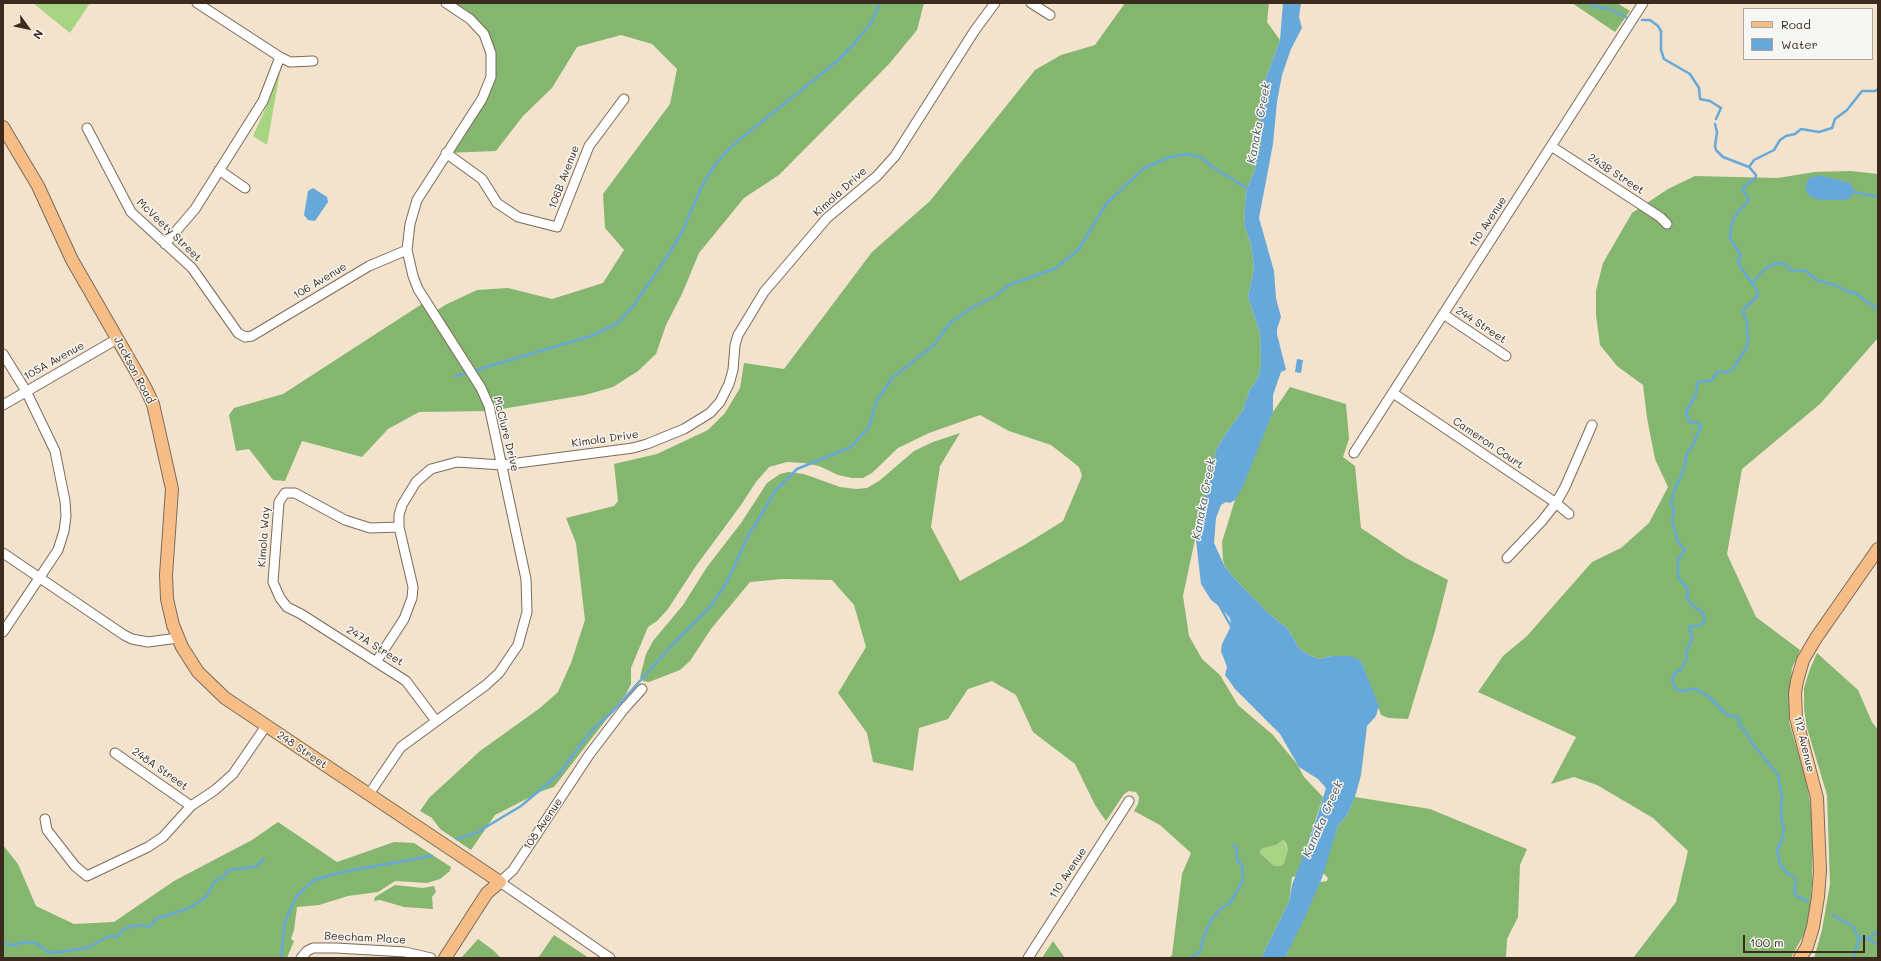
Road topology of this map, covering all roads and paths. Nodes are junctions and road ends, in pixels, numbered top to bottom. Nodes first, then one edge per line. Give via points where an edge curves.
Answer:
1 (197, 3) edge
2 (446, 3) edge
3 (995, 3) edge
4 (1031, 3) edge
5 (1643, 3) edge
6 (1050, 15) dead end
7 (280, 57) junction
8 (313, 61) dead end
9 (624, 98) dead end
10 (3, 126) edge
11 (87, 128) dead end
12 (1551, 146) junction
13 (446, 153) junction
14 (219, 170) junction
15 (245, 188) dead end
16 (1667, 224) dead end
17 (165, 244) junction
18 (407, 250) junction
19 (1443, 314) junction
20 (248, 337) joint
21 (118, 339) junction
22 (3, 354) edge
23 (1506, 356) dead end
24 (26, 391) junction
25 (1393, 393) junction
26 (3, 405) edge
27 (1592, 426) dead end
28 (1354, 453) dead end
29 (502, 465) junction
30 (1556, 503) junction
31 (1569, 514) dead end
32 (399, 527) junction
33 (1878, 549) edge
34 (3, 553) edge
35 (1507, 558) dead end
36 (39, 577) junction
37 (287, 607) joint
38 (3, 632) edge
39 (178, 638) junction
40 (376, 662) junction
41 (642, 689) dead end
42 (436, 721) junction
43 (266, 726) junction
44 (115, 753) dead end
45 (369, 794) junction
46 (1129, 801) dead end
47 (191, 806) junction
48 (45, 819) dead end
49 (500, 882) junction
50 (301, 958) edge
51 (431, 958) edge
52 (446, 958) edge
53 (610, 958) edge
54 (1028, 958) edge
55 (1800, 958) edge

1 - 7 street
2 - 13 street, McClure Drive via 480,28 489,45 492,66 492,77 486,92
3 - 29 street, Kimola Drive via 895,156 877,176 827,218 764,292 738,335 729,384 720,402 710,413 684,428 633,448
4 - 6 street
5 - 12 street, 110 Avenue
7 - 8 street via 290,62
7 - 14 street via 264,102
9 - 13 street, 106B Avenue via 589,146 557,227 518,217 497,204 482,179
10 - 21 main road, Jackson Road via 38,186 72,260
11 - 17 street, McVeety Street via 126,204 139,221
12 - 16 street, 243B Street
12 - 19 street, 110 Avenue
13 - 18 street, McClure Drive via 417,200 410,224
14 - 15 street
14 - 17 street via 195,208
17 - 20 street, McVeety Street via 192,268 238,333
18 - 20 street, 106 Avenue via 369,266
18 - 29 street, McClure Drive via 418,289 485,396
19 - 23 street, 244 Street
19 - 25 street, 110 Avenue
21 - 24 street, 105A Avenue
21 - 39 main road, Jackson Road via 153,404 171,477 166,590
22 - 24 street
24 - 26 street, 105A Avenue
24 - 36 street via 55,451 65,501 66,516 62,541
25 - 28 street, 110 Avenue
25 - 30 street, Cameron Court
27 - 30 street
29 - 32 street, Kimola Drive via 457,462 431,469 408,492 402,505
29 - 42 street, McClure Drive via 527,586 525,624 515,650 499,673
30 - 31 street, Cameron Court
30 - 35 street
32 - 37 street, Kimola Way via 370,528 345,520 295,493 285,493 279,502 273,582
32 - 40 street, Kimola Drive via 413,587 412,598 404,618
33 - 55 main road, 112 Avenue via 1816,638 1803,660 1797,681 1796,718 1817,798 1820,870 1814,927
34 - 36 street
36 - 38 street
36 - 39 street via 132,639 148,642
37 - 40 street, 247A Street
39 - 43 main road, 248 Street via 190,661 211,686
40 - 42 street, 247A Street via 406,681
41 - 49 street, 108 Avenue via 589,755 513,870
42 - 45 street, McClure Drive via 401,747
43 - 45 main road, 248 Street
43 - 47 street via 233,774
44 - 47 street, 248A Street
45 - 49 main road, 248 Street
46 - 54 street, 110 Avenue
47 - 48 street via 162,837 87,876 75,866 47,830
49 - 52 main road, 108 Avenue via 487,893
49 - 53 street, 248 Street
50 - 51 street, Beecham Place via 313,948 336,948 405,952

